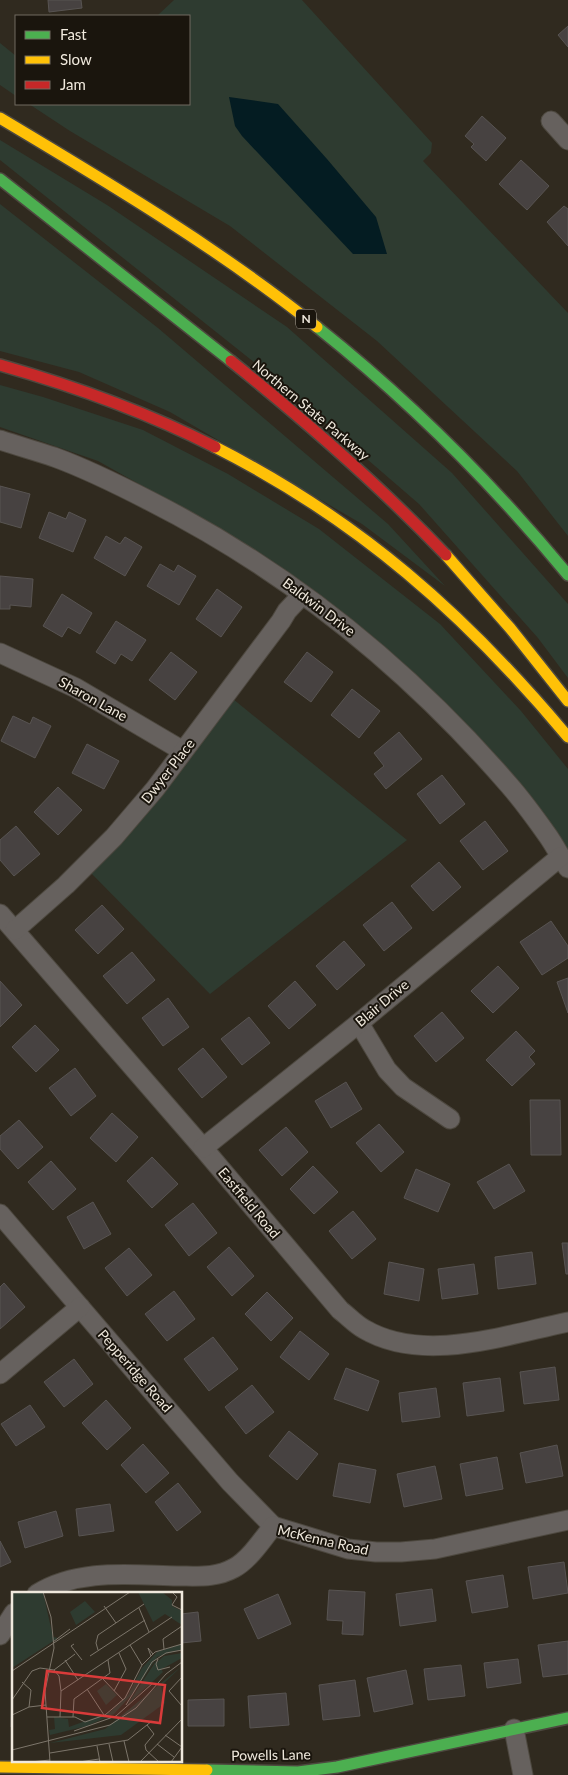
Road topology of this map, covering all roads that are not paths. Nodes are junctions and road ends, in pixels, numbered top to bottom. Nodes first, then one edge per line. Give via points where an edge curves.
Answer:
1 (0, 118) edge
2 (551, 121) dead end
3 (568, 140) edge
4 (0, 179) edge
5 (0, 365) edge
6 (0, 440) edge
7 (568, 575) edge
8 (302, 594) junction
9 (0, 653) edge
10 (568, 701) edge
11 (568, 737) edge
12 (183, 750) junction
13 (564, 862) edge
14 (0, 914) edge
15 (15, 930) junction
16 (359, 1023) junction
17 (450, 1119) dead end
18 (203, 1148) junction
19 (0, 1214) edge
20 (80, 1307) junction
21 (568, 1322) edge
22 (0, 1374) edge
23 (568, 1520) edge
24 (272, 1526) junction
25 (40, 1592) edge
26 (12, 1616) edge
27 (0, 1635) edge
28 (568, 1718) edge
29 (514, 1730) junction
30 (0, 1767) edge
31 (523, 1775) edge

1 - 7 main road, N via 199,241 306,318 439,433 524,522
2 - 3 street
4 - 10 main road, Northern State Parkway via 219,352 360,471 405,513 478,592
5 - 11 main road via 66,385 152,419 236,458 314,505 366,540 454,615 524,684
6 - 8 street, Baldwin Drive via 55,458 114,483 191,521 268,568
8 - 12 street, Dwyer Place
8 - 13 street, Baldwin Drive via 372,647 441,710 510,786
9 - 12 street, Sharon Lane via 76,688
12 - 15 street, Dwyer Place via 114,837
13 - 16 street, Blair Drive
14 - 15 street, Eastfield Road
15 - 18 street, Eastfield Road
16 - 17 street via 388,1070 403,1087
16 - 18 street, Blair Drive
18 - 21 street, Eastfield Road via 340,1310 364,1329 390,1340 428,1347 465,1344
19 - 20 street, Pepperidge Road
20 - 22 street
20 - 24 street, Pepperidge Road via 230,1482
23 - 24 street, McKenna Road via 401,1552 348,1549
24 - 25 street, McKenna Road via 257,1547 236,1567 215,1576 103,1575 72,1579
26 - 27 street
28 - 29 main road, Powells Lane
29 - 30 main road, Powells Lane via 337,1767 298,1772
29 - 31 street

